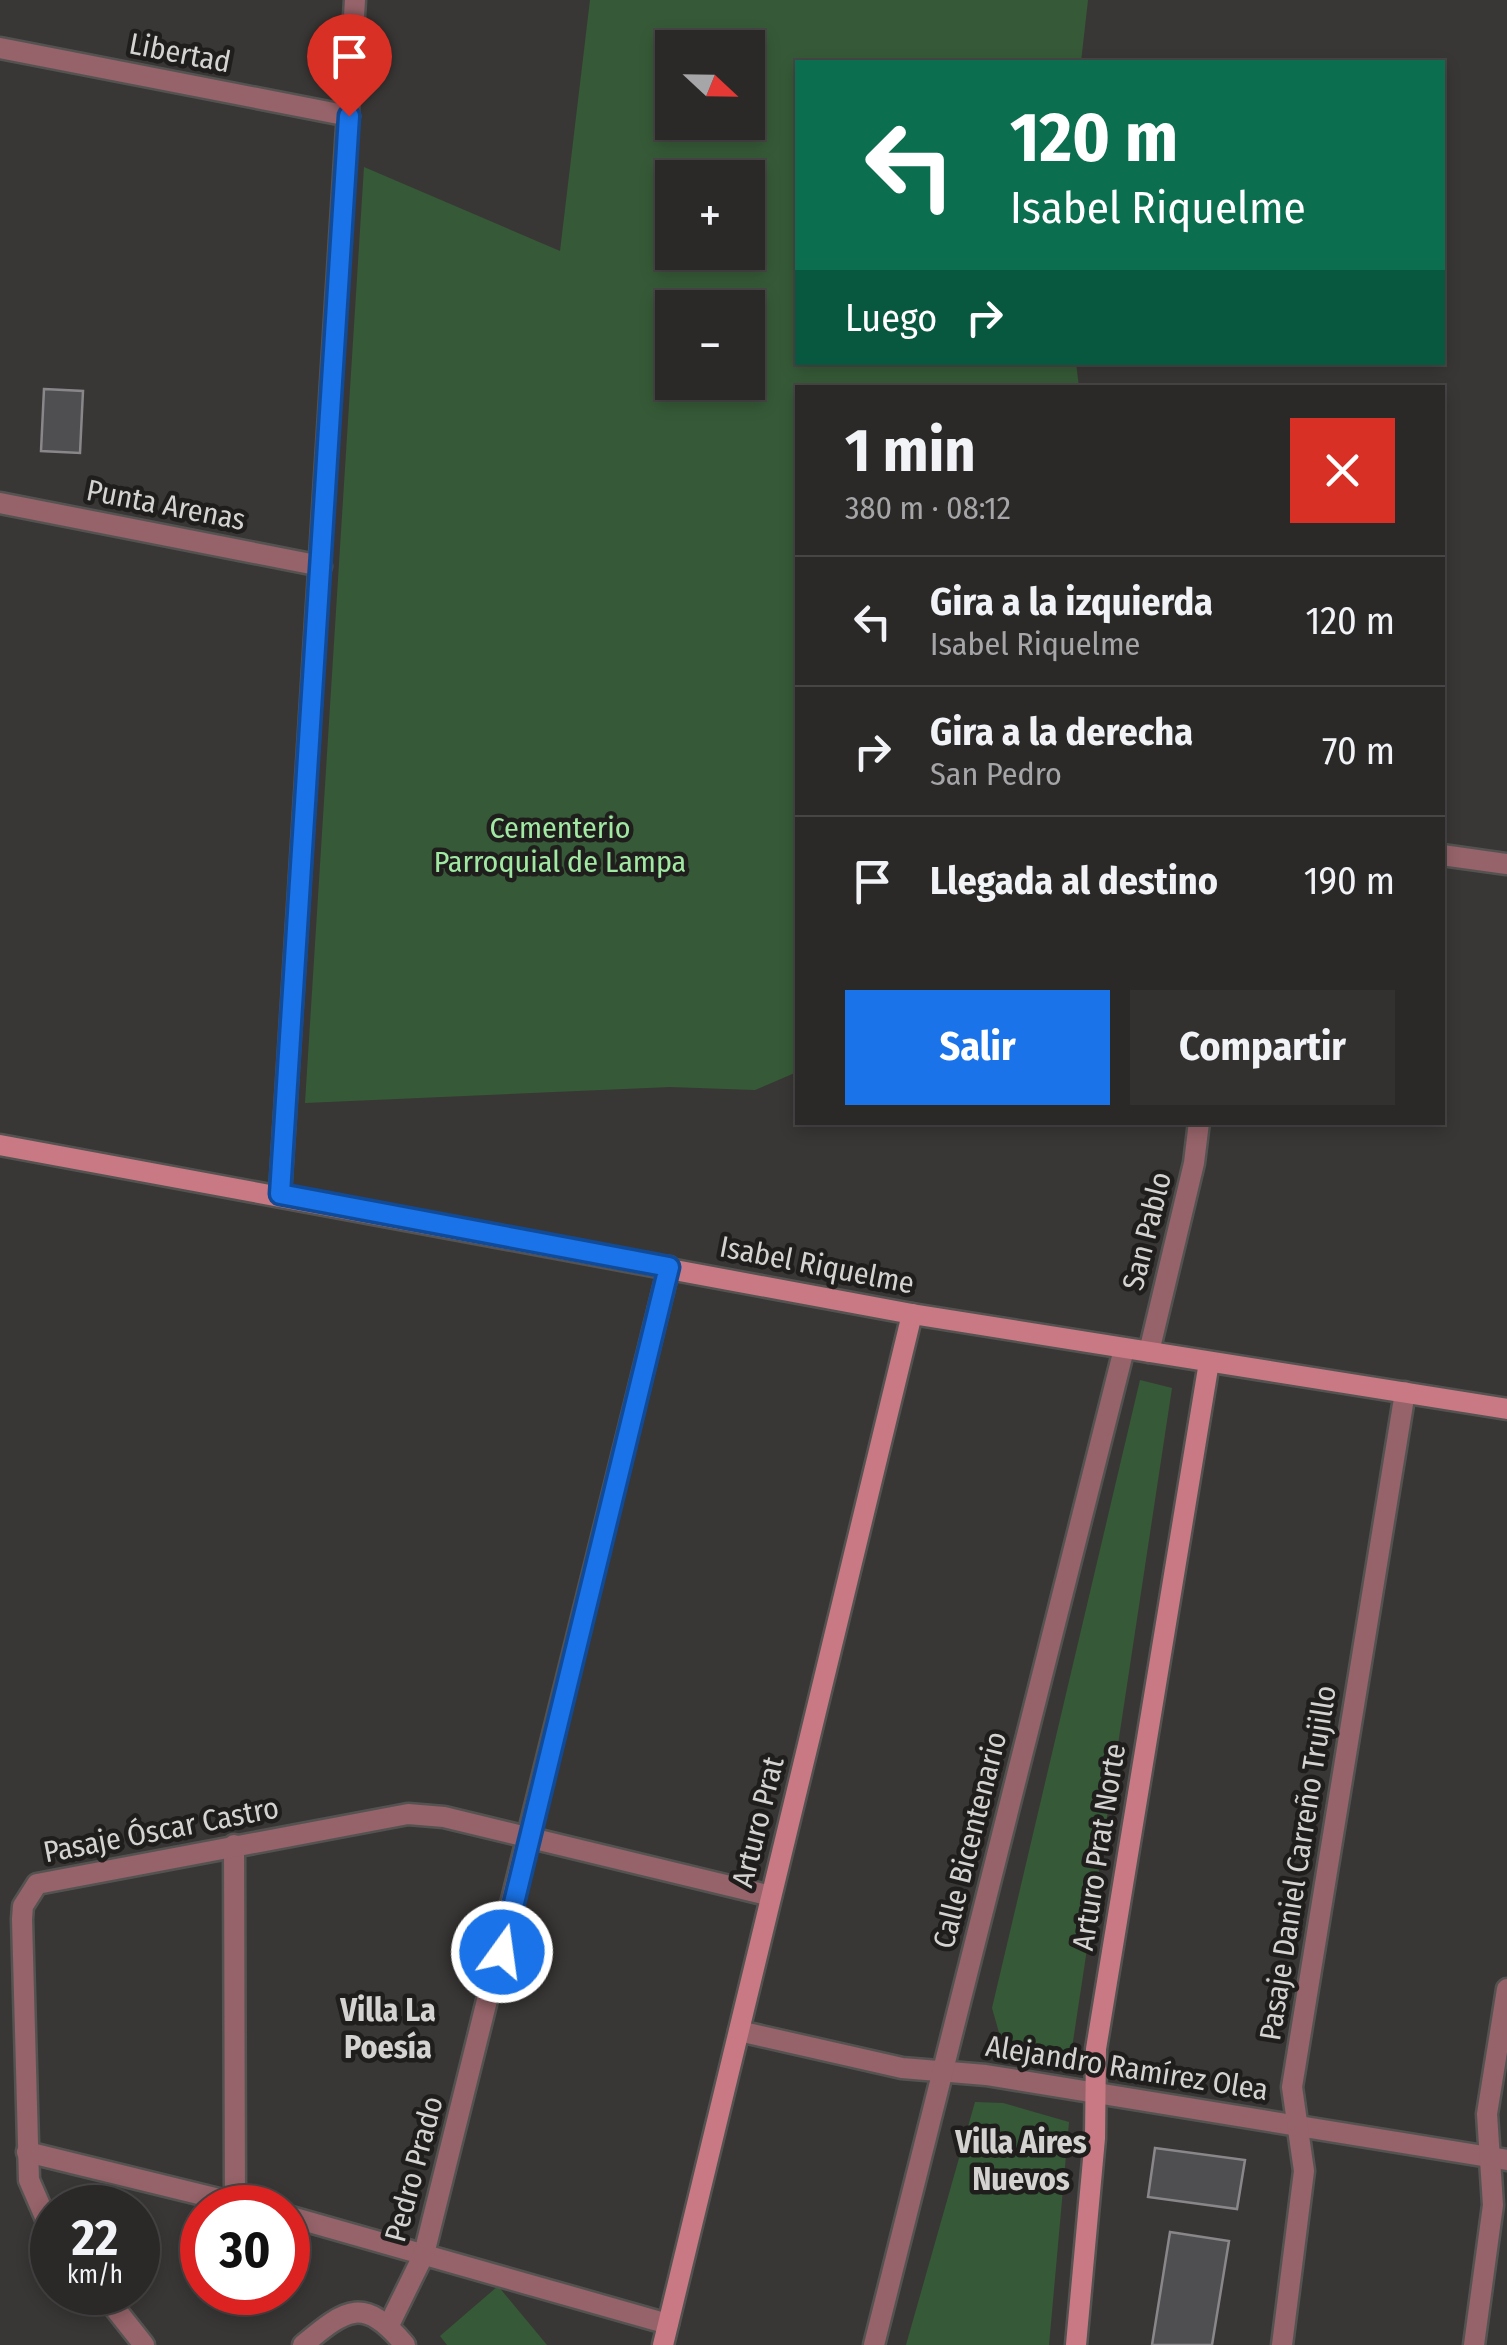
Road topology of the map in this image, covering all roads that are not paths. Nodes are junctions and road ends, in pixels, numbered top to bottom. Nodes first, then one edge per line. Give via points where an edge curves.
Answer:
1 (355, 0) edge
2 (0, 48) edge
3 (349, 116) junction
4 (0, 504) edge
5 (321, 566) junction
6 (1445, 855) edge
7 (1507, 864) edge
8 (1199, 1125) edge
9 (0, 1145) edge
10 (280, 1194) junction
11 (669, 1267) junction
12 (912, 1314) junction
13 (1124, 1349) junction
14 (1148, 1352) junction
15 (1209, 1362) junction
16 (1404, 1392) junction
17 (1507, 1409) edge
18 (531, 1838) junction
19 (234, 1845) junction
20 (771, 1896) junction
21 (1507, 1989) edge
22 (739, 2030) junction
23 (943, 2071) junction
24 (1095, 2093) junction
25 (1298, 2126) junction
26 (27, 2152) junction
27 (1498, 2159) edge
28 (32, 2185) edge
29 (234, 2185) edge
30 (180, 2189) edge
31 (310, 2222) edge
32 (424, 2254) junction
33 (120, 2315) edge
34 (389, 2325) junction
35 (666, 2335) edge
36 (144, 2345) edge
37 (303, 2345) edge
38 (405, 2345) edge
39 (874, 2345) edge
40 (1076, 2345) edge
41 (1282, 2345) edge
42 (1474, 2345) edge

1 - 3 street
2 - 3 street, Libertad
3 - 5 street
4 - 5 street, Punta Arenas
5 - 10 street
6 - 7 street
8 - 14 street, San Pablo
9 - 10 street, Isabel Riquelme
10 - 11 street, Isabel Riquelme
11 - 12 street, Isabel Riquelme
11 - 18 street, Pedro Prado
12 - 13 street, Isabel Riquelme
12 - 20 street, Arturo Prat
13 - 14 street, Isabel Riquelme
13 - 23 street, Calle Bicentenario
14 - 15 street, Isabel Riquelme
15 - 16 street, Isabel Riquelme
15 - 24 street, Arturo Prat Norte via 1096,2050
16 - 17 street, Isabel Riquelme
16 - 25 street, Pasaje Daniel Carreño Trujillo via 1292,2087
18 - 19 street, Pasaje Óscar Castro via 408,1814
18 - 20 street, Pasaje Óscar Castro
18 - 32 street, Pedro Prado
19 - 26 street, Pasaje Óscar Castro via 50,1879 28,1894 22,1919
19 - 29 street
20 - 22 street, Arturo Prat
21 - 27 street via 1487,2114
22 - 23 street, Alejandro Ramírez Olea via 902,2068
22 - 35 street, Arturo Prat
23 - 24 street, Alejandro Ramírez Olea
23 - 39 street, Calle Bicentenario
24 - 25 street, Alejandro Ramírez Olea
24 - 40 street, Arturo Prat Norte
25 - 27 street, Alejandro Ramírez Olea
25 - 41 street, Pasaje Daniel Carreño Trujillo via 1304,2171
26 - 28 street, Pasaje Óscar Castro
26 - 30 street
27 - 42 street
31 - 32 street
32 - 34 street, Pedro Prado
32 - 35 street
33 - 36 street
34 - 37 street via 377,2315 348,2312
34 - 38 street

